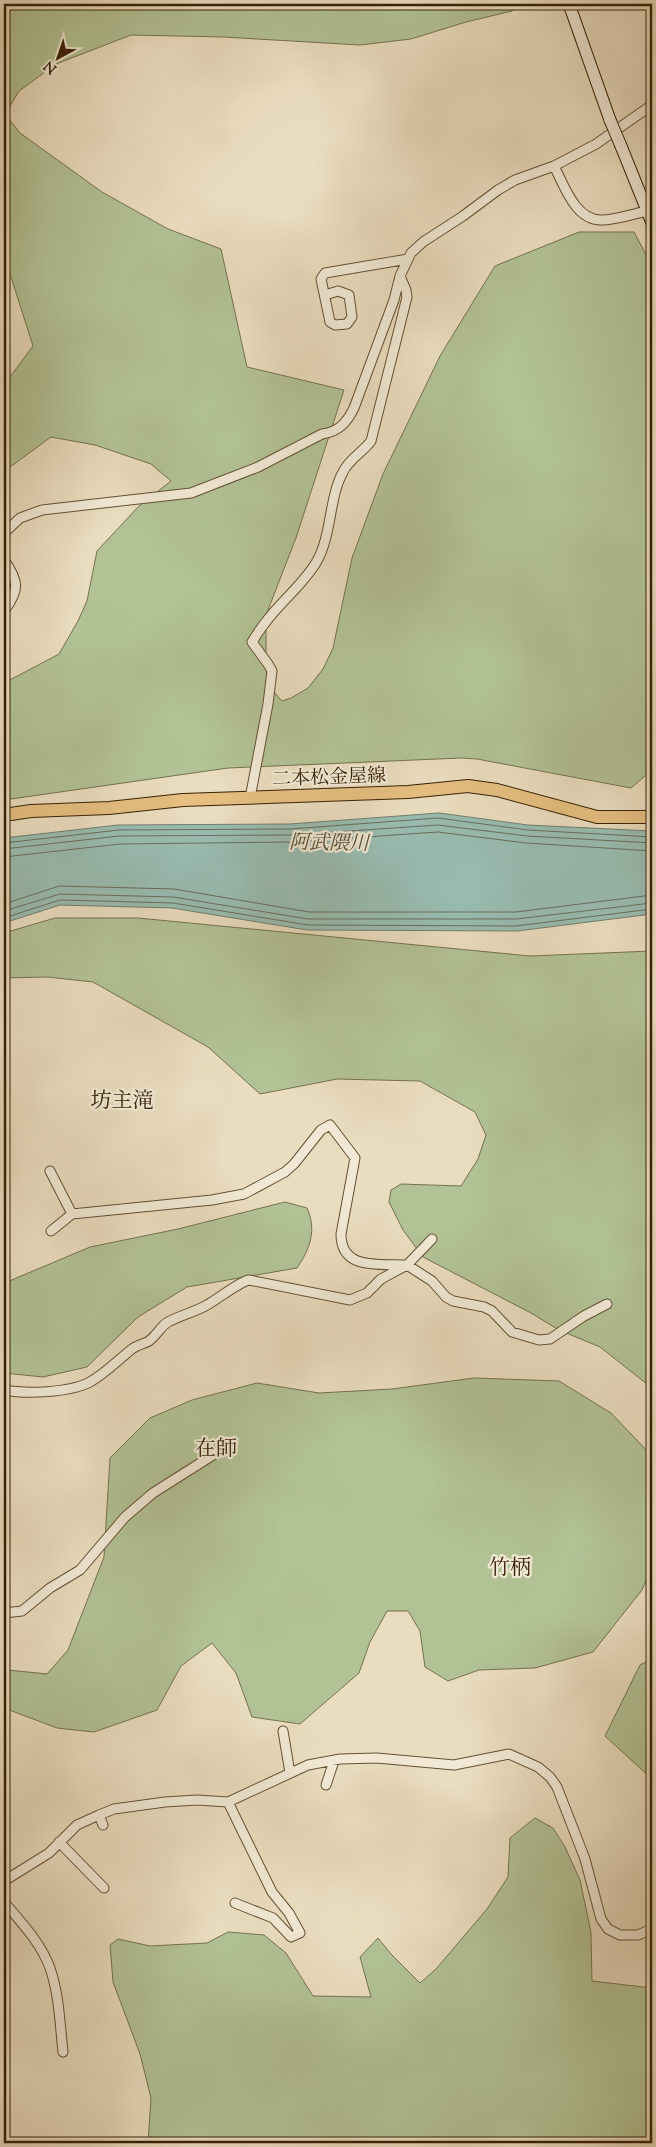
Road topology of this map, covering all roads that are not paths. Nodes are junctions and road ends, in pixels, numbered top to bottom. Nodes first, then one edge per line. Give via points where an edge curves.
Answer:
1 (569, 4) edge
2 (652, 105) edge
3 (554, 166) junction
4 (647, 211) junction
5 (652, 223) edge
6 (408, 259) junction
7 (400, 276) junction
8 (325, 295) dead end
9 (4, 533) edge
10 (4, 560) edge
11 (4, 611) edge
12 (250, 798) junction
13 (4, 816) edge
14 (652, 817) edge
15 (50, 1171) dead end
16 (72, 1214) junction
17 (51, 1231) dead end
18 (432, 1239) dead end
19 (407, 1265) junction
20 (607, 1304) dead end
21 (4, 1390) edge
22 (232, 1443) dead end
23 (4, 1613) edge
24 (283, 1731) dead end
25 (334, 1761) junction
26 (290, 1773) junction
27 (326, 1785) dead end
28 (228, 1802) junction
29 (99, 1815) junction
30 (103, 1825) dead end
31 (60, 1842) junction
32 (4, 1881) edge
33 (104, 1888) dead end
34 (4, 1902) edge
35 (236, 1903) dead end
36 (652, 1930) edge
37 (63, 2052) dead end

1 - 4 street, bridge via 610,120
2 - 3 street via 596,144
3 - 4 street via 583,214 600,220
3 - 6 street via 498,190 423,242
4 - 5 street
6 - 7 street
6 - 8 street via 325,273 321,279
7 - 9 street via 354,408 350,417 333,433 322,434 258,466 191,493 42,510 20,518
7 - 12 street via 406,297 371,441 343,471 318,559 252,642 272,672
10 - 11 street via 16,580 13,600
12 - 13 main road, 二本松金屋線 via 31,810
12 - 14 main road, 二本松金屋線 via 408,792 468,786 497,790 597,817
15 - 16 street
16 - 17 street
16 - 19 street via 244,1194 294,1164 321,1130 330,1125 356,1158 341,1244 347,1254 370,1265
18 - 19 street
19 - 20 street via 432,1281 453,1301 492,1310 512,1332 539,1340 550,1339
19 - 21 street via 381,1279 367,1293 350,1300 261,1281 242,1282 203,1308 167,1322 150,1341 134,1348 82,1385 22,1394
22 - 23 street via 152,1493 126,1517 80,1570 50,1588 22,1611
24 - 26 street
25 - 26 street
25 - 27 street
25 - 36 street via 377,1758 454,1765 509,1754 538,1767 557,1787 585,1858 600,1919 608,1929 620,1935 638,1935
26 - 28 street
28 - 29 street via 165,1802
28 - 35 street via 272,1892 300,1933 291,1937 274,1918
29 - 30 street
29 - 31 street via 77,1825
31 - 32 street via 30,1866
31 - 33 street
34 - 37 street via 36,1941 49,1966

